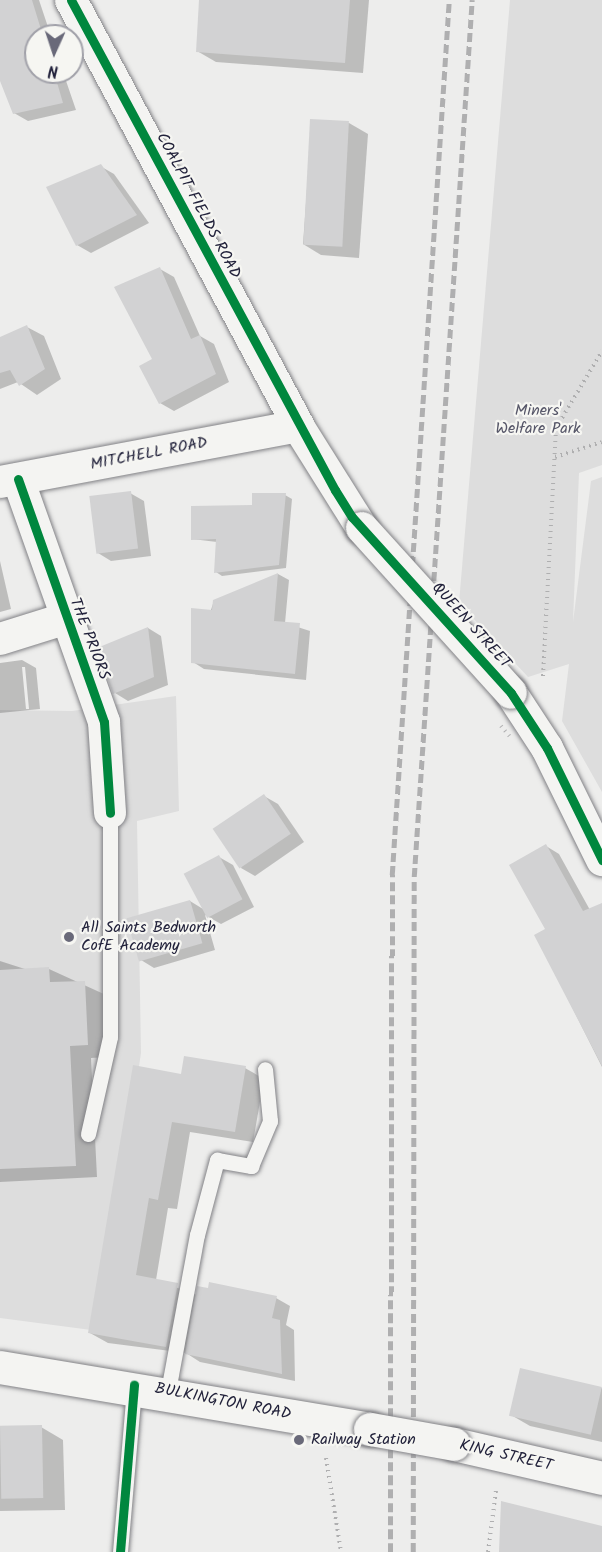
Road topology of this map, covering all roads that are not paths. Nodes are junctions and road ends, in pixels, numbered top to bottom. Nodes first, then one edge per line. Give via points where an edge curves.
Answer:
1 (70, 0) edge
2 (298, 426) junction
3 (9, 480) edge
4 (64, 619) junction
5 (0, 639) edge
6 (110, 813) joint
7 (602, 860) edge
8 (266, 1069) dead end
9 (88, 1134) dead end
10 (0, 1366) edge
11 (134, 1385) junction
12 (168, 1391) junction
13 (410, 1436) joint
14 (602, 1478) edge
15 (120, 1552) edge

1 - 2 street, COALPIT FIELDS ROAD
2 - 3 street, MITCHELL ROAD
2 - 7 street, QUEEN STREET, bridge via 362,528 511,693 547,748
3 - 4 street, THE PRIORS
4 - 5 street, THE PRIORS
4 - 6 street, THE PRIORS via 104,722
6 - 9 lane via 110,1037
8 - 12 lane via 270,1121 251,1166 217,1160 196,1235
10 - 11 main road, BULKINGTON ROAD
11 - 12 main road, BULKINGTON ROAD
11 - 15 lane
12 - 13 main road, BULKINGTON ROAD, bridge
13 - 14 main road, KING STREET, bridge

